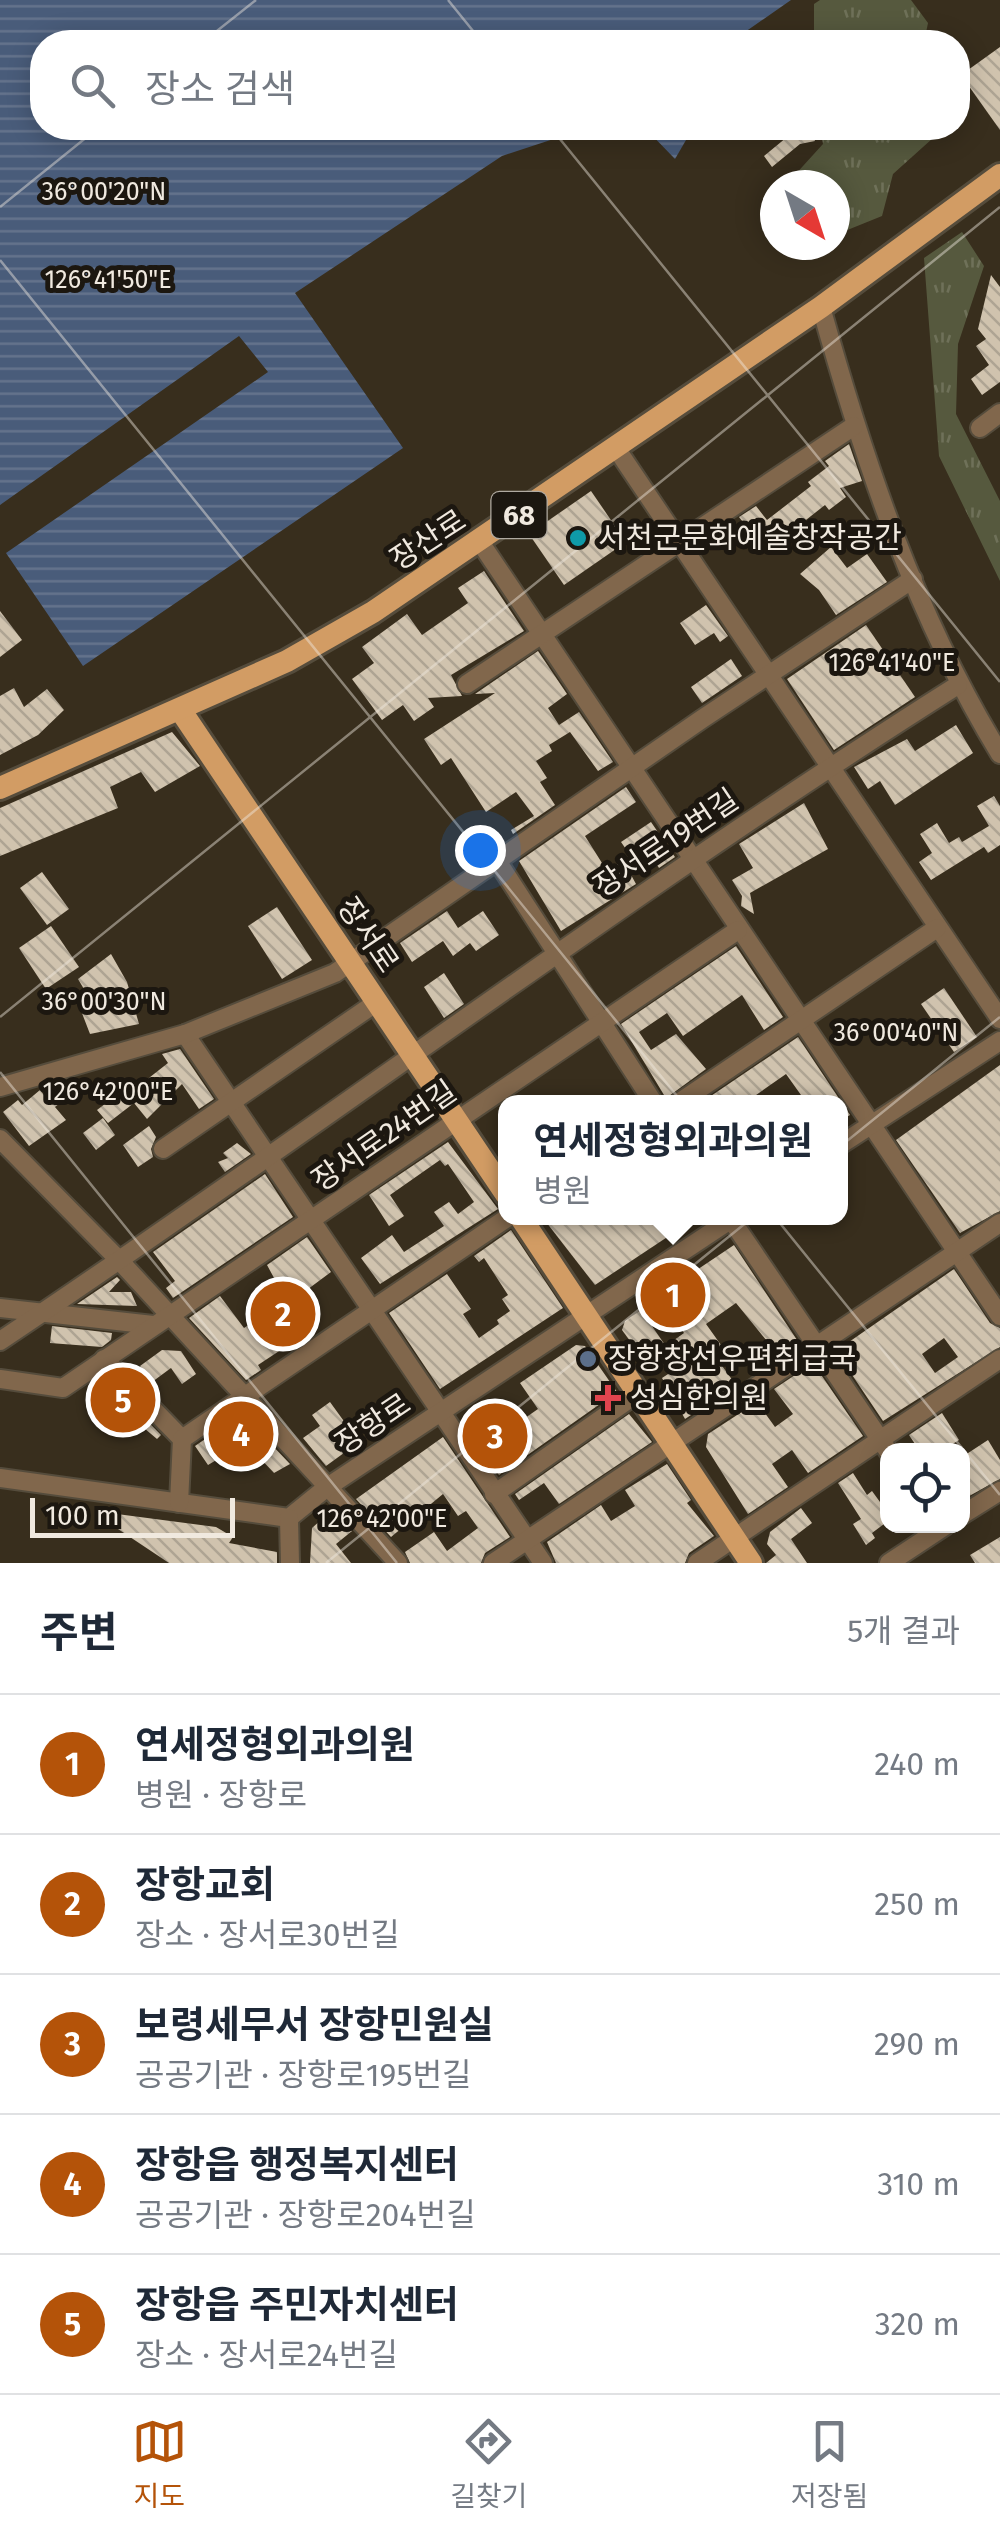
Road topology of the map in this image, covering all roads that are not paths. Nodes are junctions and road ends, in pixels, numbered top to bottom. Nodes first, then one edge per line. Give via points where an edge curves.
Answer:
1 (1000, 175) edge
2 (820, 308) junction
3 (1000, 413) edge
4 (854, 426) junction
5 (980, 428) dead end
6 (616, 448) junction
7 (480, 542) junction
8 (681, 542) junction
9 (914, 580) junction
10 (542, 635) junction
11 (768, 677) junction
12 (467, 684) dead end
13 (958, 685) junction
14 (180, 710) junction
15 (1000, 754) edge
16 (828, 767) junction
17 (630, 769) junction
18 (0, 788) edge
19 (690, 858) junction
20 (496, 859) junction
21 (937, 928) junction
22 (738, 930) junction
23 (556, 951) junction
24 (351, 963) junction
25 (377, 1002) junction
26 (1000, 1019) edge
27 (799, 1020) junction
28 (600, 1024) junction
29 (185, 1034) junction
30 (1000, 1041) edge
31 (414, 1058) junction
32 (0, 1087) edge
33 (648, 1095) edge
34 (690, 1095) edge
35 (231, 1101) junction
36 (455, 1119) junction
37 (871, 1125) junction
38 (0, 1140) edge
39 (848, 1141) edge
40 (163, 1149) dead end
41 (270, 1158) junction
42 (498, 1182) edge
43 (311, 1220) junction
44 (1000, 1223) edge
45 (498, 1224) edge
46 (526, 1225) edge
47 (721, 1225) edge
48 (736, 1225) edge
49 (956, 1252) junction
50 (119, 1260) junction
51 (0, 1308) edge
52 (371, 1309) junction
53 (42, 1313) junction
54 (587, 1316) junction
55 (1000, 1316) edge
56 (159, 1320) junction
57 (0, 1341) edge
58 (816, 1346) junction
59 (1000, 1358) edge
60 (104, 1359) junction
61 (0, 1379) edge
62 (638, 1394) junction
63 (244, 1395) junction
64 (440, 1412) junction
65 (182, 1438) junction
66 (883, 1443) edge
67 (887, 1443) edge
68 (672, 1445) junction
69 (880, 1447) edge
70 (0, 1478) edge
71 (326, 1488) junction
72 (1000, 1491) edge
73 (494, 1494) junction
74 (179, 1503) junction
75 (970, 1509) edge
76 (289, 1518) junction
77 (932, 1533) edge
78 (735, 1537) junction
79 (527, 1540) junction
80 (290, 1563) edge
81 (398, 1563) edge
82 (493, 1563) edge
83 (543, 1563) edge
84 (697, 1563) edge
85 (752, 1563) edge
86 (890, 1563) edge

1 - 2 main road, 장산로 / 68
2 - 4 street
2 - 6 main road, 장산로 / 68
3 - 5 street
4 - 8 street
4 - 9 street
6 - 7 main road, 장산로 / 68
6 - 8 street
7 - 10 street
7 - 14 main road, 장산로 / 68 via 322,641
8 - 10 street
8 - 11 street
9 - 11 street
9 - 13 street
10 - 12 street
10 - 17 street
11 - 16 street
11 - 17 street
13 - 15 street
13 - 16 street, 장서로19번길
14 - 18 main road, 장산로 / 68
14 - 24 main road, 장서로
16 - 19 street, 장서로19번길
16 - 21 street
17 - 19 street
17 - 20 street
19 - 22 street
19 - 23 street, 장서로19번길
20 - 23 street
20 - 24 street
21 - 26 street
21 - 27 street
22 - 27 street
22 - 28 street, 장서로24번길
23 - 28 street
23 - 31 street, 장서로19번길
24 - 25 main road, 장서로
24 - 29 street
25 - 31 main road, 장서로
25 - 35 street
27 - 34 street
27 - 37 street
28 - 33 street
28 - 36 street, 장서로24번길
29 - 32 street
29 - 35 street
30 - 37 street
31 - 36 main road, 장서로
31 - 41 street, 장서로19번길
35 - 40 street
35 - 41 street
36 - 42 main road, 장서로
36 - 43 street, 장서로24번길
37 - 39 street
37 - 49 street
38 - 50 street
41 - 43 street
41 - 50 street, 장서로19번길
43 - 52 street
43 - 56 street, 장서로24번길
44 - 49 street
45 - 52 street
46 - 54 main road
47 - 54 street, 장항로
48 - 58 street
49 - 55 street
49 - 58 street
50 - 53 street, 장서로19번길
50 - 56 street
51 - 53 street
52 - 63 street
52 - 64 street
53 - 56 street
53 - 57 street, 장서로19번길
54 - 62 main road
54 - 64 street, 장항로
56 - 60 street, 장서로24번길
56 - 63 street
58 - 66 street
58 - 68 street
59 - 67 street
60 - 61 street, 장서로24번길 via 62,1388
60 - 65 street
62 - 68 main road
62 - 73 street
63 - 65 street
63 - 71 street
64 - 71 street, 장항로
64 - 73 street
65 - 74 street
68 - 78 main road
68 - 79 street
69 - 78 street
70 - 74 street
71 - 76 street, 장항로
71 - 81 street
72 - 75 street
73 - 79 street
74 - 76 street
76 - 80 street
77 - 86 street
78 - 84 street
78 - 85 main road
79 - 82 street
79 - 83 street

